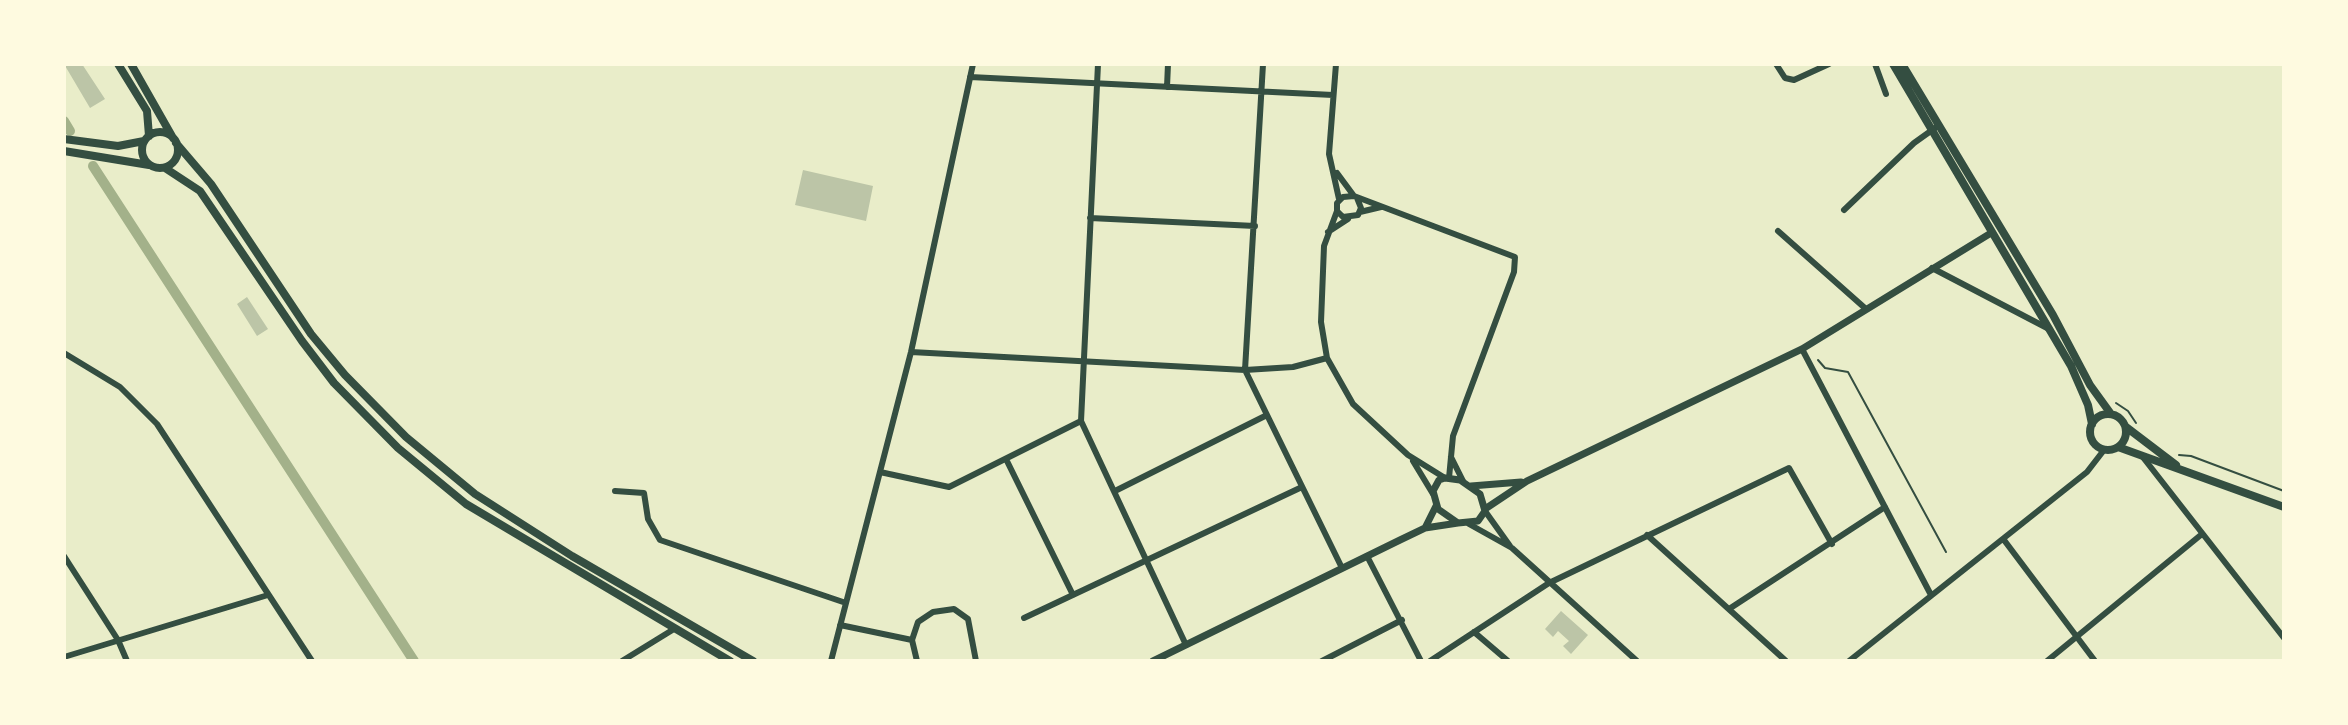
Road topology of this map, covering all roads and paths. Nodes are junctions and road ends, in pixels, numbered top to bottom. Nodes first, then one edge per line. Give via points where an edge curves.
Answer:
1 (118, 64) edge
2 (131, 64) edge
3 (973, 64) edge
4 (1098, 64) edge
5 (1168, 64) edge
6 (1263, 64) edge
7 (1336, 64) edge
8 (1776, 64) edge
9 (1829, 64) edge
10 (1875, 64) edge
11 (1893, 64) edge
12 (1902, 64) edge
13 (970, 77) junction
14 (1097, 83) junction
15 (1167, 87) junction
16 (1261, 91) junction
17 (1886, 94) dead end
18 (1333, 95) junction
19 (1934, 129) junction
20 (147, 138) junction
21 (64, 139) edge
22 (175, 141) junction
23 (64, 151) edge
24 (149, 165) junction
25 (165, 168) junction
26 (1335, 171) junction
27 (1355, 197) junction
28 (1340, 199) junction
29 (1381, 207) junction
30 (1844, 210) dead end
31 (1337, 211) junction
32 (1360, 212) junction
33 (1090, 218) junction
34 (1348, 219) junction
35 (1255, 226) junction
36 (1778, 231) dead end
37 (1328, 232) junction
38 (1991, 233) junction
39 (1932, 268) junction
40 (1866, 309) junction
41 (2053, 315) junction
42 (2049, 329) junction
43 (1812, 343) junction
44 (1802, 349) junction
45 (911, 352) junction
46 (64, 353) edge
47 (1327, 358) junction
48 (1083, 361) junction
49 (1245, 370) junction
50 (2111, 414) junction
51 (1267, 415) junction
52 (1081, 421) junction
53 (2092, 424) junction
54 (2126, 427) junction
55 (2118, 447) junction
56 (2104, 450) junction
57 (1408, 455) junction
58 (2179, 455) dead end
59 (2142, 456) junction
60 (1451, 457) junction
61 (1006, 459) junction
62 (880, 472) junction
63 (2190, 474) junction
64 (1447, 478) junction
65 (1527, 481) junction
66 (1467, 484) junction
67 (1302, 487) junction
68 (615, 491) dead end
69 (1115, 491) junction
70 (2284, 491) edge
71 (1433, 494) junction
72 (1436, 506) junction
73 (1885, 507) junction
74 (2284, 507) edge
75 (1485, 510) junction
76 (1458, 523) junction
77 (1469, 524) junction
78 (1425, 528) junction
79 (2202, 534) junction
80 (1647, 535) junction
81 (2004, 540) junction
82 (1832, 544) junction
83 (1512, 548) junction
84 (1946, 552) dead end
85 (64, 556) edge
86 (1367, 556) junction
87 (1147, 560) junction
88 (1342, 568) junction
89 (1549, 583) junction
90 (268, 595) junction
91 (1073, 595) junction
92 (1931, 595) junction
93 (846, 603) junction
94 (1729, 609) junction
95 (1024, 618) dead end
96 (1402, 620) junction
97 (840, 625) junction
98 (674, 629) junction
99 (1474, 632) junction
100 (2075, 638) junction
101 (2284, 638) edge
102 (118, 640) junction
103 (912, 640) junction
104 (1186, 645) junction
105 (64, 657) edge
106 (718, 658) edge
107 (974, 660) edge
108 (1505, 660) edge
109 (127, 661) edge
110 (312, 661) edge
111 (622, 661) edge
112 (730, 661) edge
113 (753, 661) edge
114 (831, 661) edge
115 (917, 661) edge
116 (1153, 661) edge
117 (1322, 661) edge
118 (1421, 661) edge
119 (1430, 661) edge
120 (1637, 661) edge
121 (1786, 661) edge
122 (1849, 661) edge
123 (2047, 661) edge
124 (2095, 661) edge

1 - 20 main road via 147,111
2 - 22 main road
3 - 13 street
4 - 14 street
5 - 15 street
6 - 16 street
7 - 18 street
8 - 9 street via 1785,78 1794,80
10 - 17 street
11 - 19 main road
12 - 19 main road
13 - 14 street
13 - 45 street
14 - 15 street
14 - 33 street
15 - 16 street
16 - 18 street
16 - 35 street
18 - 26 street via 1329,154
19 - 30 street
19 - 38 main road
19 - 41 main road
20 - 21 main road via 118,146
20 - 22 main road via 165,133
20 - 24 main road via 142,151
22 - 25 main road via 175,161
22 - 113 main road via 211,184 311,334 406,437 475,494
23 - 24 main road
24 - 25 main road
25 - 98 main road via 200,191 334,383 398,448 466,504
26 - 27 street
26 - 28 street
27 - 28 street
27 - 29 street
27 - 32 street
28 - 31 street
29 - 32 street
29 - 60 street via 1515,257 1453,436
31 - 34 street
31 - 37 street
32 - 34 street
33 - 35 street
33 - 48 street
34 - 37 street
35 - 49 street
36 - 40 street
37 - 47 street via 1321,322
38 - 39 street
38 - 41 main road via 2000,237
38 - 42 main road
39 - 40 street
39 - 42 street
40 - 43 street
41 - 50 main road
42 - 53 main road via 2083,392
43 - 44 street
43 - 84 path via 1812,356 1825,368 1848,372
44 - 65 street
44 - 73 street
45 - 48 street
45 - 62 street
46 - 90 street via 120,387 157,424
47 - 49 street
47 - 57 street via 1353,404
48 - 49 street
48 - 52 street
49 - 51 street
50 - 53 main road
50 - 54 main road
51 - 67 street
51 - 69 street
52 - 61 street
52 - 69 street
53 - 56 main road via 2091,438
54 - 55 main road
54 - 63 main road
55 - 56 main road
55 - 59 main road
56 - 81 street via 2087,472
57 - 64 street
57 - 71 street
58 - 70 path
59 - 63 main road
59 - 79 street
60 - 64 street
60 - 66 street
61 - 62 street via 949,487
61 - 91 street
62 - 93 street
63 - 74 main road
64 - 66 street
64 - 71 street via 1435,485
65 - 66 street
65 - 75 street
66 - 75 street via 1480,494
67 - 87 street
67 - 88 street
68 - 93 street via 644,493 648,519 660,540
69 - 87 street
71 - 72 street
72 - 76 street
72 - 78 street
73 - 82 street
73 - 92 street
75 - 77 street
75 - 83 street
76 - 77 street
76 - 78 street
77 - 83 street
78 - 86 street
79 - 100 street
79 - 101 street
80 - 82 street via 1789,468
80 - 89 street
80 - 94 street
81 - 92 street
81 - 100 street
82 - 94 street
83 - 89 street
85 - 102 street
86 - 88 street
86 - 96 street
87 - 91 street
87 - 104 street
88 - 104 street
89 - 99 street
89 - 120 street
90 - 102 street
90 - 110 street
91 - 95 street
92 - 122 street
93 - 97 street
94 - 121 street
96 - 117 street
96 - 118 street
97 - 103 street
97 - 114 street
98 - 106 main road
98 - 111 street
99 - 108 street
99 - 119 street
100 - 123 street
100 - 124 street
102 - 105 street
102 - 109 street
103 - 107 street via 925,616 954,609 968,619
103 - 115 street
104 - 116 street
106 - 112 main road

